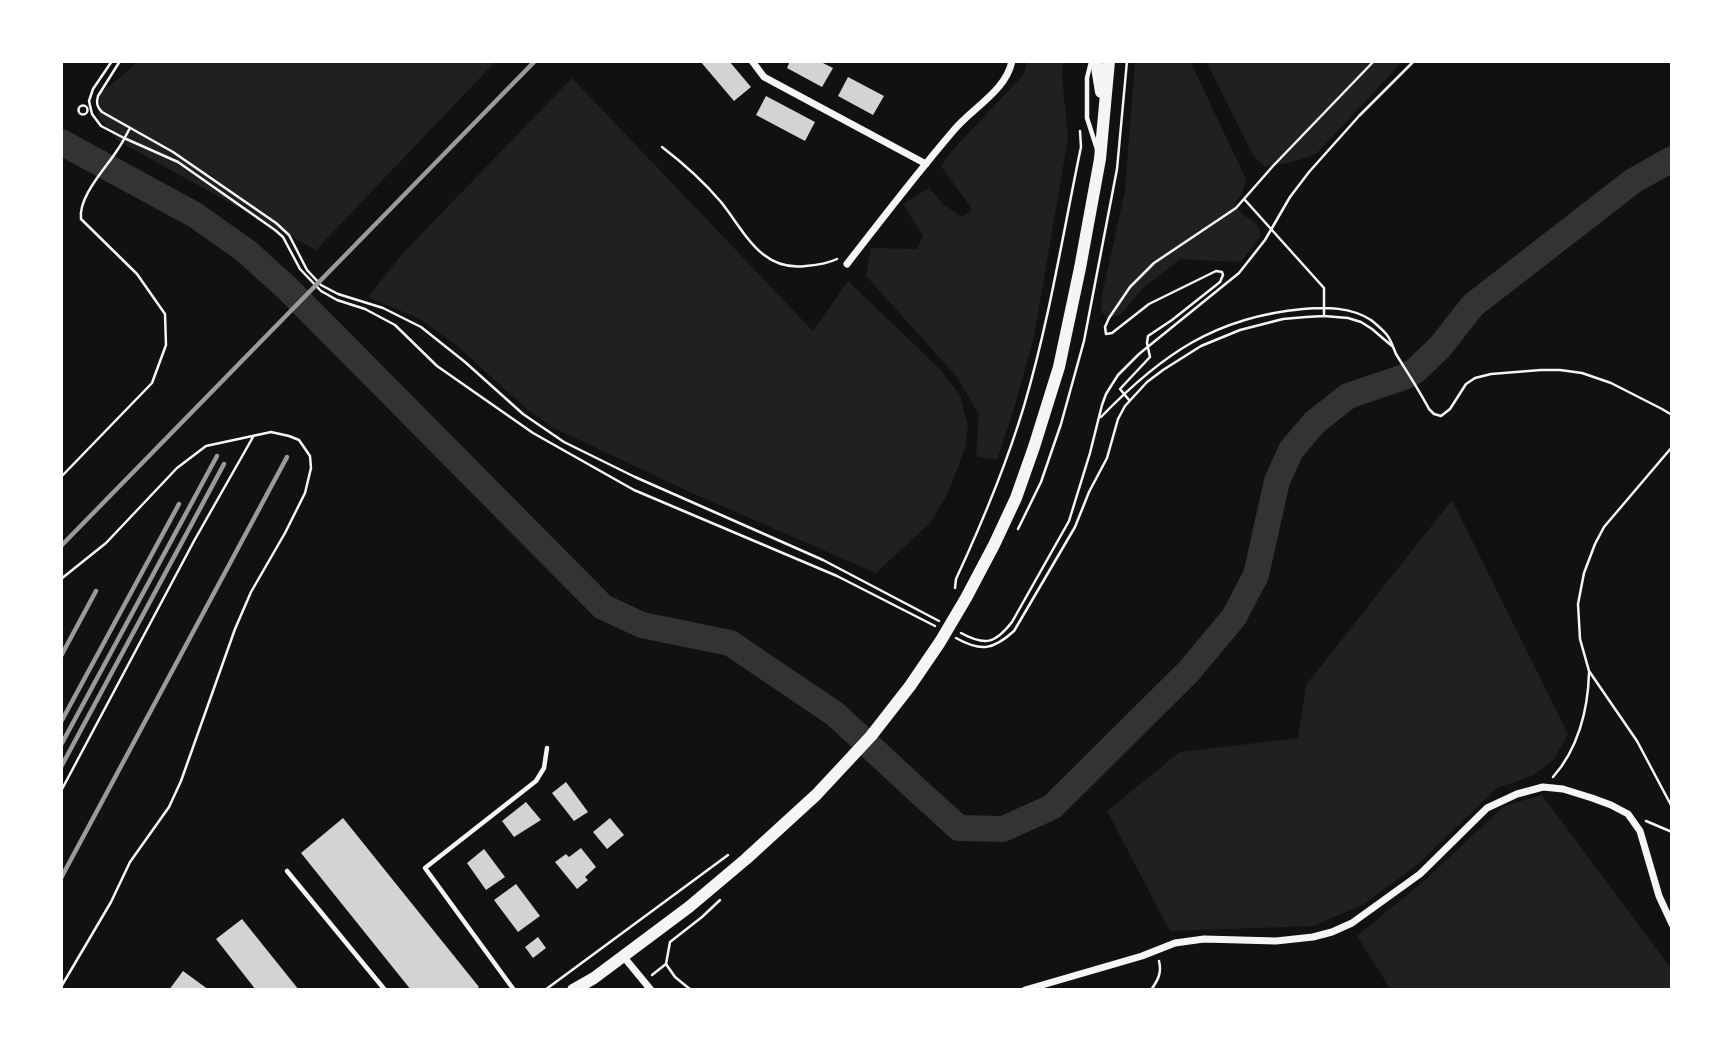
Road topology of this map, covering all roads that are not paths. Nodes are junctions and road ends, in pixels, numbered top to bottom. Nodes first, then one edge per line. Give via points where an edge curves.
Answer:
1 (751, 61) edge
2 (1012, 61) edge
3 (1094, 61) edge
4 (1109, 61) edge
5 (1104, 110) junction
6 (1100, 159) junction
7 (926, 164) junction
8 (847, 264) dead end
9 (548, 748) dead end
10 (287, 871) dead end
11 (1672, 924) edge
12 (623, 956) junction
13 (385, 990) edge
14 (514, 990) edge
15 (573, 990) edge
16 (651, 990) edge
17 (1026, 990) edge

1 - 7 street via 764,76
2 - 7 street via 996,90 956,127
3 - 5 main road
3 - 6 lane via 1087,78 1087,118
4 - 5 main road
5 - 6 main road
6 - 12 main road via 1059,367 1034,447 994,545 960,594 940,642 871,736 816,794 689,907
7 - 8 street
9 - 14 lane via 536,781 425,868
10 - 13 lane
11 - 17 street via 1640,831 1628,814 1592,798 1543,787 1487,808 1420,874 1342,928 1276,941 1184,941
12 - 15 main road
12 - 16 street

